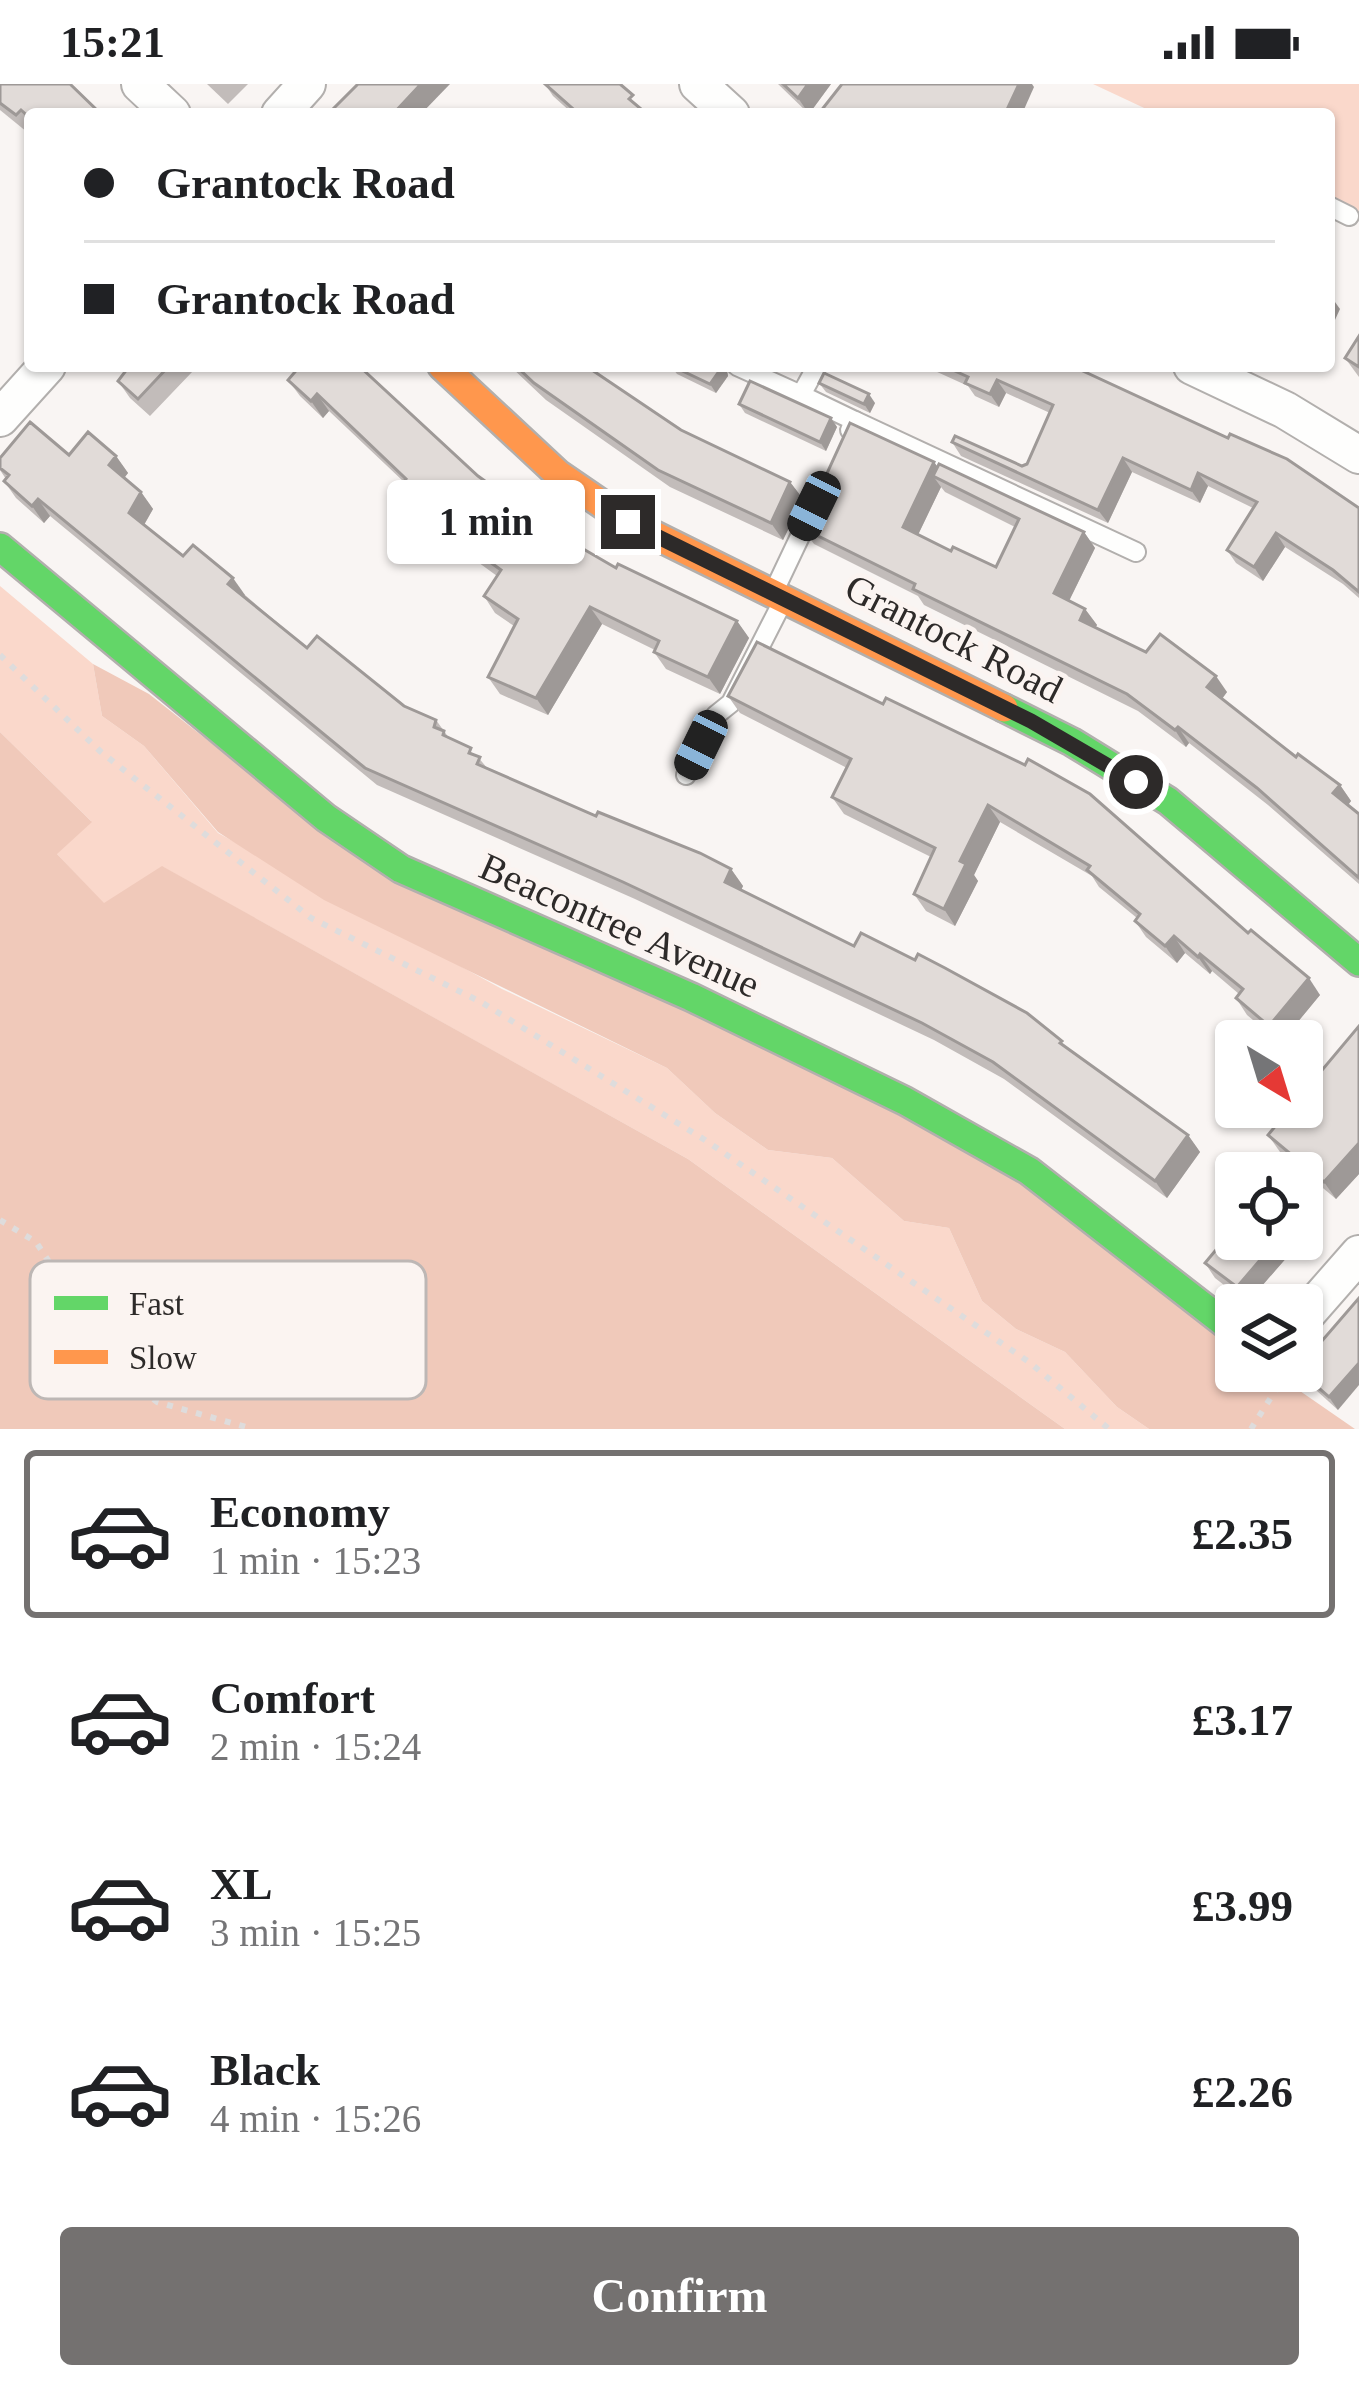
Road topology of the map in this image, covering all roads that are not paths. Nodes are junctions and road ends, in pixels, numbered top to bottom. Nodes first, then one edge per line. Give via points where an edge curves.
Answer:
1 (140, 84) edge
2 (308, 84) edge
3 (698, 84) edge
4 (166, 108) edge
5 (286, 108) edge
6 (724, 108) edge
7 (1335, 209) edge
8 (1349, 215) dead end
9 (42, 372) edge
10 (448, 372) edge
11 (750, 372) edge
12 (814, 372) edge
13 (1207, 372) edge
14 (801, 395) junction
15 (0, 418) edge
16 (855, 421) junction
17 (845, 442) edge
18 (1359, 455) edge
19 (824, 484) edge
20 (0, 547) edge
21 (1136, 552) dead end
22 (780, 594) junction
23 (686, 775) dead end
24 (1359, 962) edge
25 (1359, 1253) edge
26 (1323, 1295) edge
27 (1215, 1316) edge

1 - 4 street
2 - 5 street
3 - 6 street
7 - 8 lane
9 - 15 street
10 - 22 street, Grantock Road via 558,474 628,522
11 - 14 lane
12 - 14 lane
13 - 18 street
14 - 16 lane
16 - 17 lane
16 - 21 lane
19 - 22 lane
20 - 27 street, Beacontree Avenue via 326,818 401,869 905,1101 1029,1171
22 - 23 lane via 731,703 716,715
22 - 24 street, Grantock Road via 1072,742 1168,801
25 - 26 street

